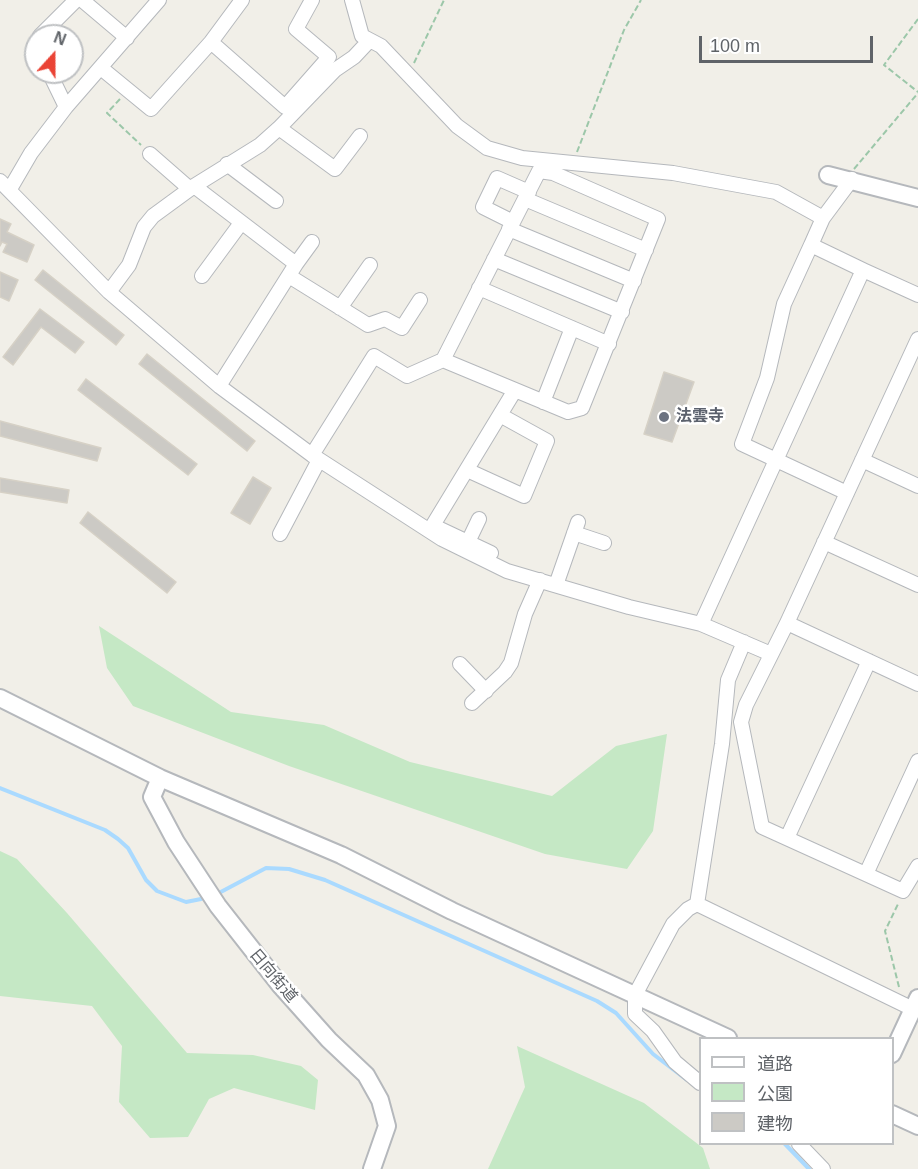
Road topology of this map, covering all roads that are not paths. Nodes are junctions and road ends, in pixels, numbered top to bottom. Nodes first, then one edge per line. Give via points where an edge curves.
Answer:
1 (76, 0) edge
2 (82, 0) edge
3 (242, 0) edge
4 (312, 0) edge
5 (352, 0) edge
6 (153, 2) edge
7 (52, 24) edge
8 (127, 38) junction
9 (369, 41) junction
10 (211, 42) junction
11 (101, 68) junction
12 (55, 84) edge
13 (66, 107) junction
14 (279, 128) junction
15 (360, 136) dead end
16 (150, 154) road end
17 (227, 164) junction
18 (828, 175) dead end
19 (852, 179) junction
20 (5, 185) edge
21 (192, 187) junction
22 (527, 196) junction
23 (918, 198) edge
24 (276, 201) dead end
25 (823, 218) junction
26 (241, 223) junction
27 (511, 226) junction
28 (312, 242) dead end
29 (811, 245) junction
30 (646, 250) junction
31 (494, 259) junction
32 (370, 264) dead end
33 (293, 270) junction
34 (862, 270) junction
35 (202, 276) dead end
36 (634, 281) junction
37 (479, 288) junction
38 (109, 292) junction
39 (918, 295) edge
40 (420, 300) dead end
41 (340, 308) junction
42 (622, 312) junction
43 (572, 328) junction
44 (918, 339) edge
45 (609, 344) junction
46 (442, 360) junction
47 (219, 386) junction
48 (516, 390) junction
49 (543, 402) junction
50 (500, 415) junction
51 (315, 458) junction
52 (776, 460) junction
53 (862, 460) junction
54 (467, 470) junction
55 (918, 486) edge
56 (847, 493) junction
57 (479, 519) dead end
58 (432, 528) junction
59 (280, 534) dead end
60 (468, 542) junction
61 (824, 542) junction
62 (604, 543) dead end
63 (491, 553) dead end
64 (540, 580) junction
65 (556, 585) junction
66 (918, 585) edge
67 (787, 623) junction
68 (701, 624) junction
69 (744, 642) junction
70 (771, 654) junction
71 (869, 661) junction
72 (460, 664) dead end
73 (918, 684) edge
74 (486, 691) junction
75 (0, 698) edge
76 (472, 703) dead end
77 (918, 761) edge
78 (160, 778) junction
79 (787, 838) junction
80 (918, 866) edge
81 (866, 874) junction
82 (698, 904) junction
83 (635, 995) junction
84 (916, 1004) edge
85 (726, 1037) edge
86 (894, 1050) edge
87 (699, 1082) edge
88 (894, 1115) edge
89 (918, 1126) edge
90 (801, 1145) edge
91 (372, 1169) edge
92 (823, 1169) edge

1 - 7 street
2 - 8 street
3 - 10 street
4 - 10 street via 296,29 329,57 285,107
5 - 9 street via 362,36
6 - 8 street
8 - 11 street
9 - 14 street
9 - 25 street via 381,46 457,126 487,148 522,158 673,173 776,192
10 - 11 street via 151,109
11 - 13 street
12 - 13 street
13 - 20 street
14 - 15 street via 335,169
14 - 17 street via 260,145
16 - 21 street
17 - 21 street
17 - 24 street
18 - 19 street
19 - 23 street
19 - 25 street
20 - 38 street
21 - 26 street
21 - 38 street via 144,227 129,265
22 - 27 street
22 - 27 street via 497,178 483,207
22 - 30 street
22 - 30 street via 539,171 553,172 658,219
25 - 29 street
26 - 33 street
26 - 35 street
27 - 31 street
27 - 36 street
28 - 33 street
29 - 34 street
29 - 52 street via 784,304 767,378 742,444
30 - 36 street
31 - 37 street
31 - 42 street
32 - 41 street
33 - 41 street
33 - 47 street
34 - 39 street
34 - 52 street
36 - 42 street
37 - 43 street
37 - 46 street
38 - 47 street
40 - 41 street via 402,328 385,319 368,325
42 - 45 street
43 - 45 street
43 - 49 street
44 - 53 street
45 - 49 street via 582,408 568,412
46 - 48 street
46 - 51 street via 407,376 374,356
47 - 51 street
48 - 49 street
48 - 50 street
50 - 54 street
50 - 54 street via 547,441 524,496
51 - 58 street via 385,504
51 - 59 street
52 - 56 street
52 - 68 street
53 - 55 street
53 - 56 street
54 - 58 street
56 - 61 street
57 - 60 street
58 - 60 street
58 - 64 street via 458,549 507,572
60 - 63 street
61 - 66 street
61 - 67 street
62 - 65 street via 576,527
64 - 65 street
64 - 74 street via 511,663
65 - 68 street
67 - 70 street
67 - 71 street
68 - 69 street
69 - 70 street
69 - 82 street via 728,680
70 - 79 street via 741,722 762,826
71 - 73 street
71 - 79 street
72 - 74 street
74 - 76 street
75 - 78 street
77 - 81 street
78 - 83 street via 341,855
78 - 91 street, 日向街道 via 152,797 218,906 328,1040 366,1075 380,1100 387,1126
79 - 81 street
80 - 81 street via 903,891
82 - 83 street via 673,924
82 - 84 street
83 - 85 street
83 - 87 street via 635,1014 675,1062
84 - 86 street
88 - 89 street
90 - 92 street

